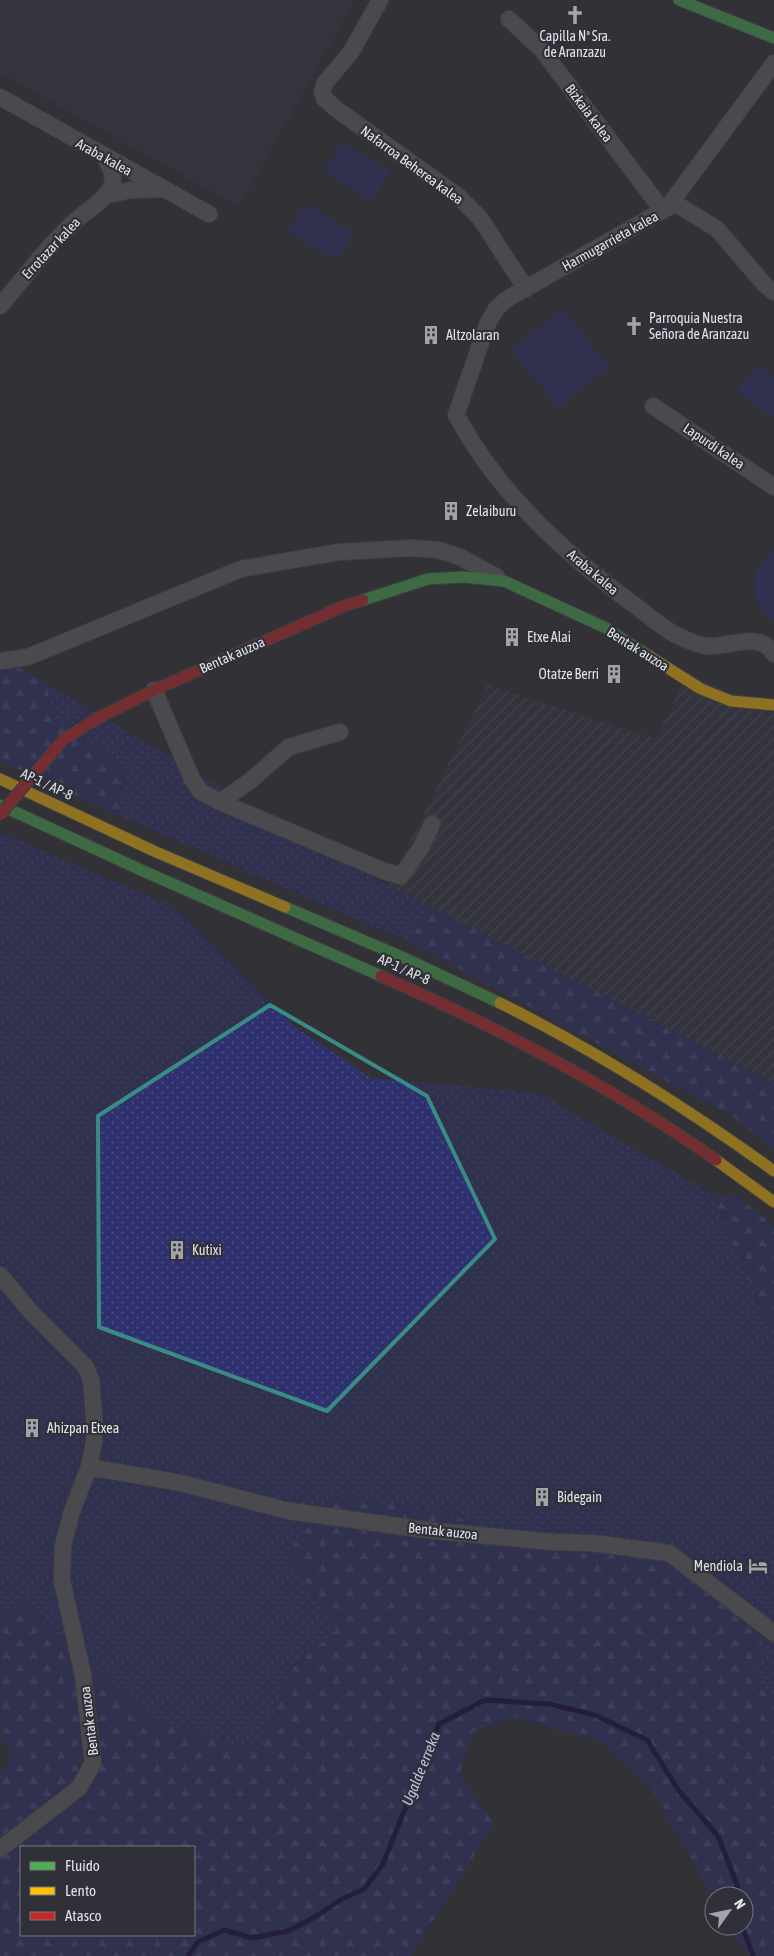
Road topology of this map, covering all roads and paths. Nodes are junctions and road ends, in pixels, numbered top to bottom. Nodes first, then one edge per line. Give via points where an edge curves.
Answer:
1 (380, 0) edge
2 (679, 0) edge
3 (509, 19) dead end
4 (774, 38) edge
5 (774, 63) edge
6 (0, 98) edge
7 (106, 158) junction
8 (161, 189) junction
9 (107, 195) junction
10 (668, 207) junction
11 (209, 214) dead end
12 (526, 289) junction
13 (774, 292) edge
14 (0, 306) edge
15 (653, 406) dead end
16 (456, 415) joint
17 (774, 487) edge
18 (504, 581) junction
19 (774, 654) edge
20 (0, 661) edge
21 (154, 690) junction
22 (774, 705) edge
23 (340, 732) dead end
24 (0, 779) edge
25 (220, 802) junction
26 (0, 805) edge
27 (0, 815) edge
28 (432, 824) dead end
29 (774, 1171) edge
30 (774, 1202) edge
31 (0, 1275) edge
32 (89, 1467) junction
33 (774, 1633) edge
34 (0, 1850) edge

1 - 12 street, Nafarroa Beherea kalea via 351,52 325,83 324,98 458,196 480,218
2 - 4 main road
3 - 10 street, Bizkaia kalea via 542,50
5 - 10 street, Harmugarrieta kalea
6 - 7 street, Araba kalea
7 - 8 street, Araba kalea
7 - 9 street via 113,173
8 - 9 street, Errotazar kalea
8 - 11 street, Araba kalea
9 - 14 street, Errotazar kalea via 58,238
10 - 12 street, Harmugarrieta kalea
10 - 13 street, Bizkaia kalea via 717,229
12 - 16 street, Harmugarrieta kalea via 496,309 487,325
15 - 17 street, Lapurdi kalea
16 - 19 street, Araba kalea via 507,489 594,575 675,634 705,646 755,640
18 - 20 street, Bentak auzoa via 460,557 439,550 411,548 339,552 241,569 28,656
18 - 21 main road, Bentak auzoa via 463,577 428,579 344,606
18 - 22 main road, Bentak auzoa via 606,628 702,689 731,701
21 - 25 street via 192,779 200,791
21 - 27 main road, Bentak auzoa, bridge via 64,739
23 - 25 street via 289,747
24 - 29 main road, AP-1 / AP-8 via 175,860 477,992 651,1088
25 - 28 street via 401,876 421,848
26 - 30 main road, AP-1 / AP-8 via 165,882 407,986 524,1043 637,1108
31 - 32 street, Bentak auzoa via 31,1312 75,1354 92,1379 94,1442
32 - 33 street, Bentak auzoa via 181,1483 289,1510 426,1530 592,1543 669,1553
32 - 34 street, Bentak auzoa via 72,1510 63,1545 62,1580 83,1675 93,1763 79,1788

